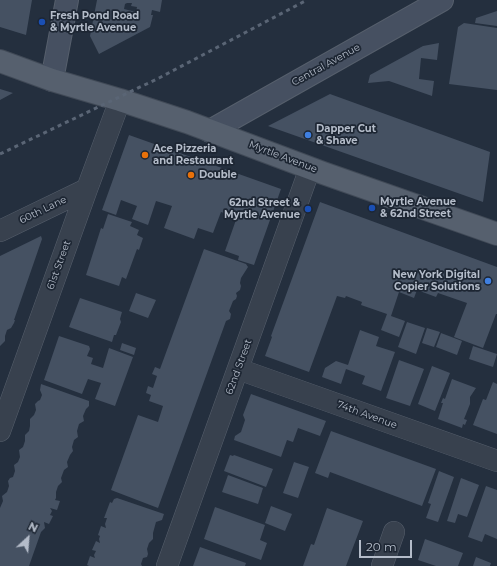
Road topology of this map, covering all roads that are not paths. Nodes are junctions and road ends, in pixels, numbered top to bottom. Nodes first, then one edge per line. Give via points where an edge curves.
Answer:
1 (67, 0) edge
2 (442, 0) edge
3 (0, 61) edge
4 (52, 80) junction
5 (120, 100) junction
6 (210, 131) junction
7 (310, 168) junction
8 (87, 189) junction
9 (0, 231) edge
10 (497, 234) edge
11 (238, 368) junction
12 (0, 431) edge
13 (497, 461) edge
14 (394, 532) dead end
15 (167, 566) edge
16 (382, 566) edge

1 - 4 main road
2 - 6 main road, Central Avenue
3 - 4 main road, Myrtle Avenue
4 - 5 main road, Myrtle Avenue
5 - 6 main road, Myrtle Avenue
5 - 8 street, 61st Street
6 - 7 main road, Myrtle Avenue
7 - 10 main road, Myrtle Avenue
7 - 11 street, 62nd Street
8 - 9 street, 60th Lane
8 - 12 street, 61st Street
11 - 13 street, 74th Avenue
11 - 15 street, 62nd Street
14 - 16 street

